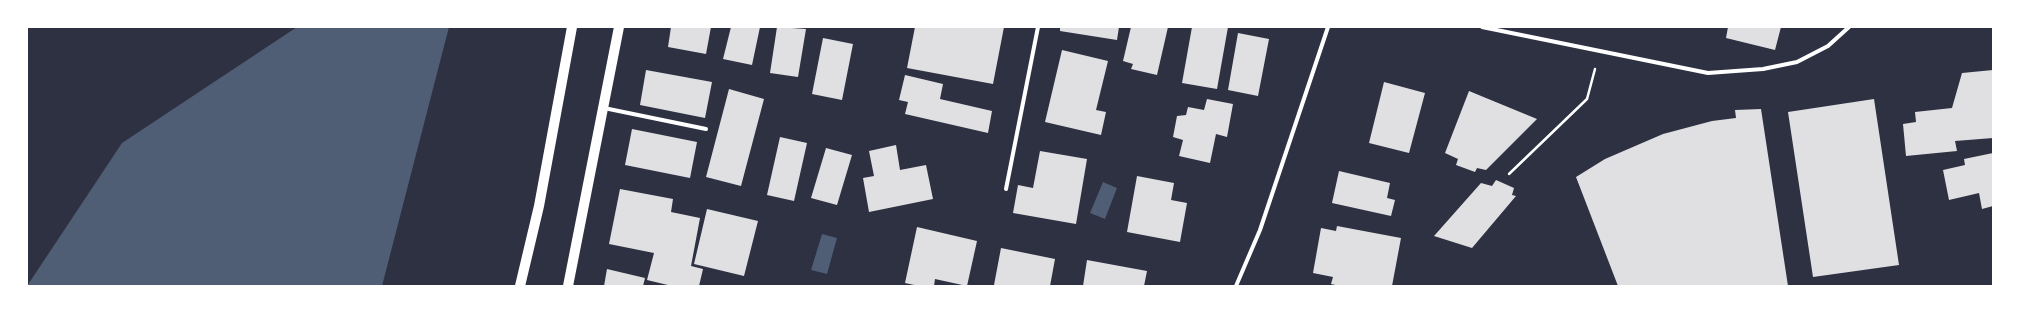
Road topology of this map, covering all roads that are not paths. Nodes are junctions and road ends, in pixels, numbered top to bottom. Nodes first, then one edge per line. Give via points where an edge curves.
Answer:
1 (572, 27) edge
2 (619, 27) edge
3 (1038, 27) edge
4 (1328, 27) edge
5 (1482, 27) edge
6 (1849, 27) edge
7 (604, 108) junction
8 (706, 129) dead end
9 (1006, 189) dead end
10 (520, 286) edge
11 (568, 286) edge
12 (1236, 286) edge

1 - 10 main road via 539,206
2 - 7 main road
3 - 9 street
4 - 12 street via 1260,230
5 - 6 street via 1708,73 1763,69 1797,62 1828,46
7 - 8 street
7 - 11 main road

